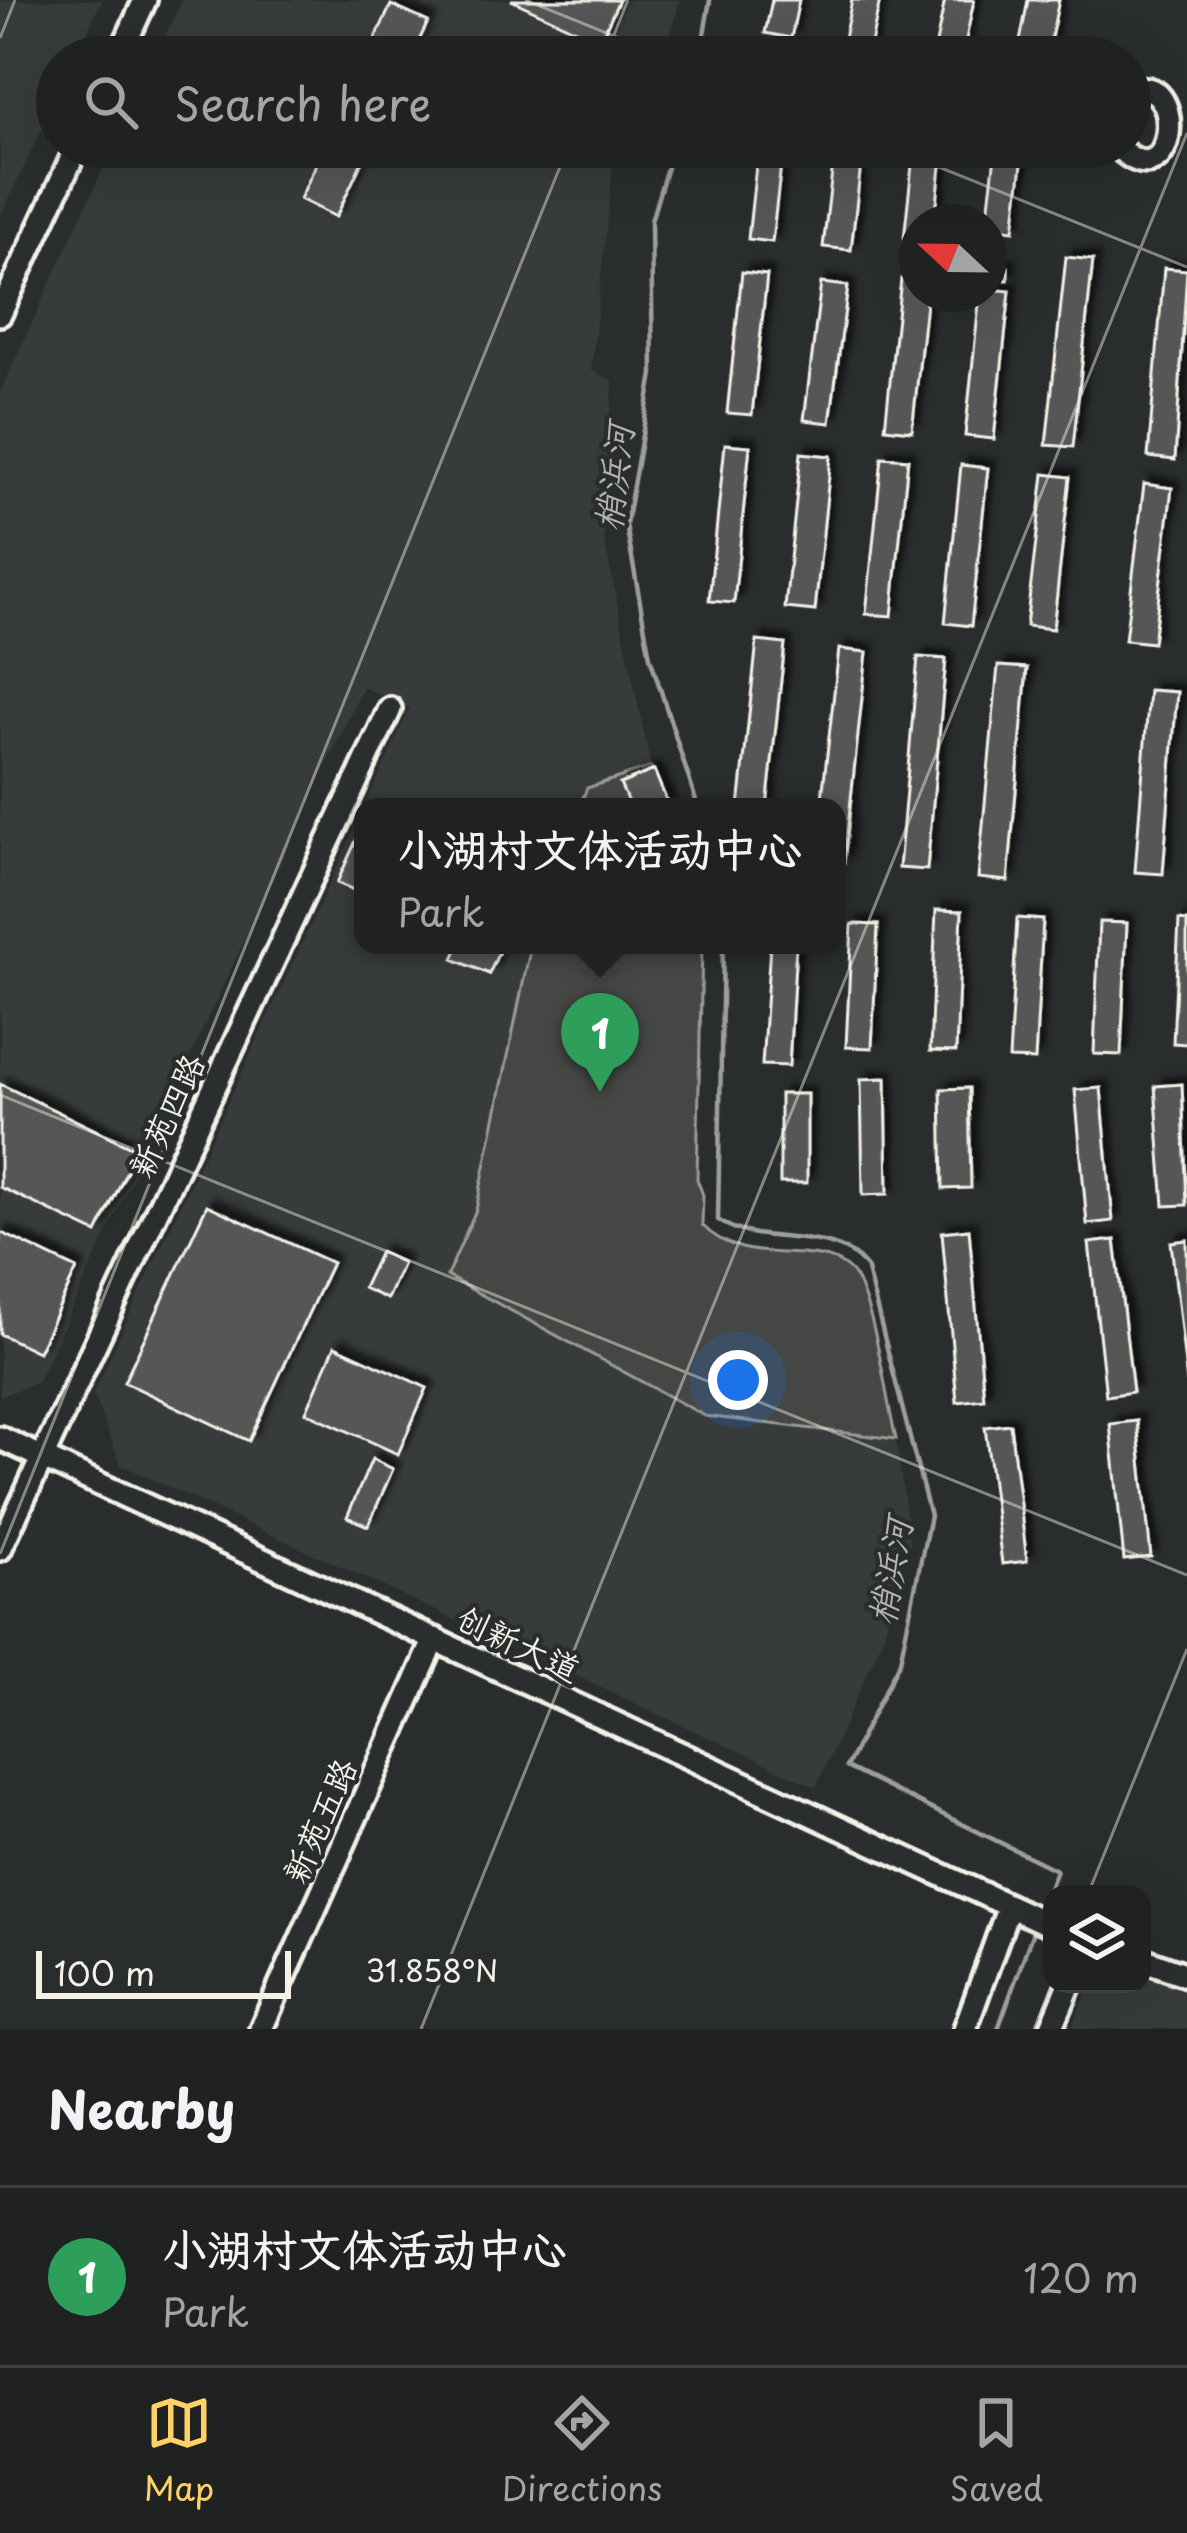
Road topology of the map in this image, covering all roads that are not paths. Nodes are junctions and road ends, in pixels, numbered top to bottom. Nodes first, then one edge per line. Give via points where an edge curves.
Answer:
1 (145, 0) edge
2 (129, 36) edge
3 (1151, 90) edge
4 (1184, 129) edge
5 (1151, 158) edge
6 (67, 168) edge
7 (0, 314) edge
8 (390, 710) dead end
9 (0, 1438) edge
10 (42, 1457) junction
11 (0, 1549) edge
12 (435, 1639) junction
13 (1017, 1913) junction
14 (1043, 1923) edge
15 (1151, 1962) edge
16 (1187, 1976) edge
17 (1066, 1993) edge
18 (261, 2029) edge
19 (965, 2029) edge
20 (1052, 2029) edge

1 - 2 street
3 - 4 street via 1176,104
4 - 5 street via 1170,151
6 - 7 street
8 - 10 street, 新苑四路
9 - 10 street, 创新大道
10 - 11 street, 新苑四路
10 - 12 street, 创新大道
12 - 13 street, 创新大道
12 - 18 street, 新苑五路
13 - 14 street, 创新大道
13 - 19 street
15 - 16 street
17 - 20 street

